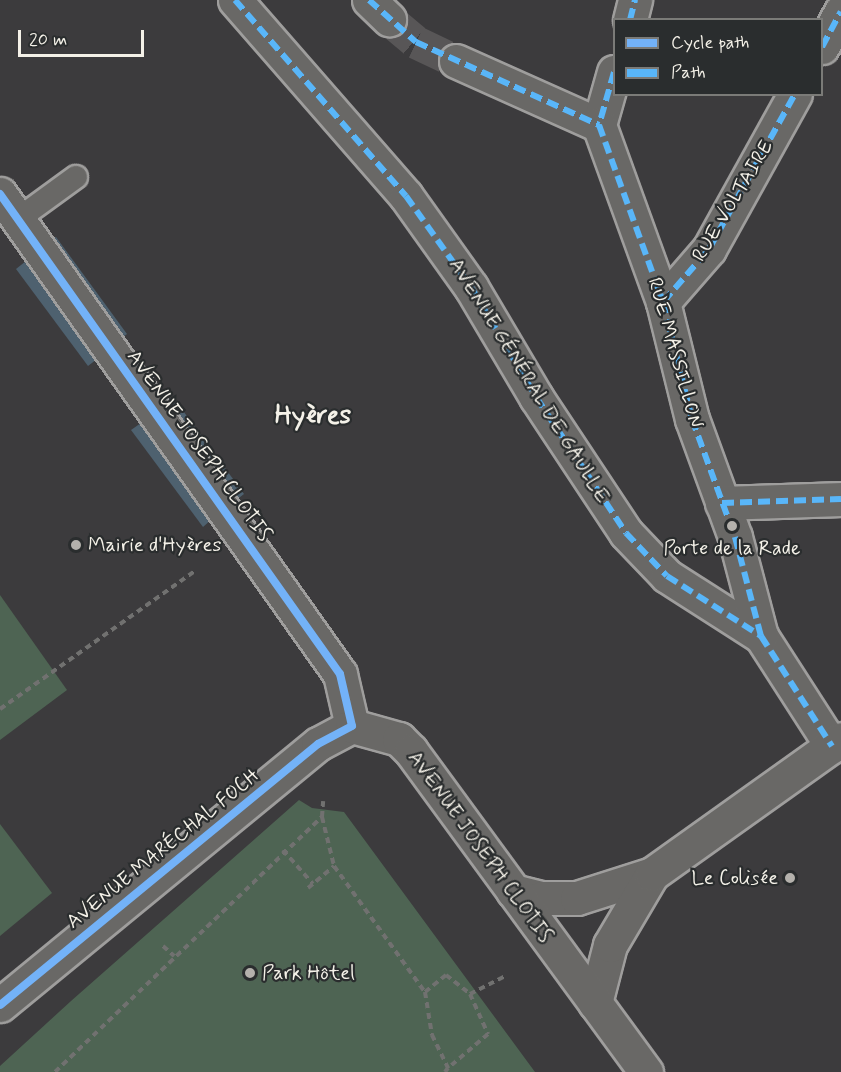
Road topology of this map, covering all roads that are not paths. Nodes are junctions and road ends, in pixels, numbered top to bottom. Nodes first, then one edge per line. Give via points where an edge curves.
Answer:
1 (235, 0) edge
2 (635, 0) edge
3 (841, 12) edge
4 (630, 18) edge
5 (823, 45) edge
6 (456, 61) tunnel mouth
7 (613, 79) edge
8 (794, 96) edge
9 (599, 125) junction
10 (76, 177) dead end
11 (5, 203) edge
12 (663, 302) junction
13 (841, 499) edge
14 (722, 503) junction
15 (761, 636) junction
16 (352, 726) junction
17 (838, 749) edge
18 (652, 874) junction
19 (513, 891) junction
20 (595, 1003) junction
21 (0, 1005) edge
22 (646, 1072) edge

1 - 15 street, AVENUE GÉNÉRAL DE GAULLE via 406,196 471,287 536,397 626,533 667,576
2 - 4 street
3 - 5 street
6 - 9 street
7 - 9 street
8 - 12 street, RUE VOLTAIRE via 709,249
9 - 12 street, RUE MASSILLON
10 - 11 lane
11 - 16 street, AVENUE JOSEPH CLOTIS via 340,674
12 - 14 street, RUE MASSILLON via 692,419
13 - 14 street
14 - 15 street, RUE MASSILLON
15 - 17 street, AVENUE GÉNÉRAL DE GAULLE
16 - 19 street, AVENUE JOSEPH CLOTIS via 392,735 411,750
16 - 21 street, AVENUE MARÉCHAL FOCH via 318,744
17 - 18 street
18 - 19 street via 577,898 542,898
18 - 20 street via 610,945
19 - 20 street, AVENUE JOSEPH CLOTIS
20 - 22 street, AVENUE JOSEPH CLOTIS

